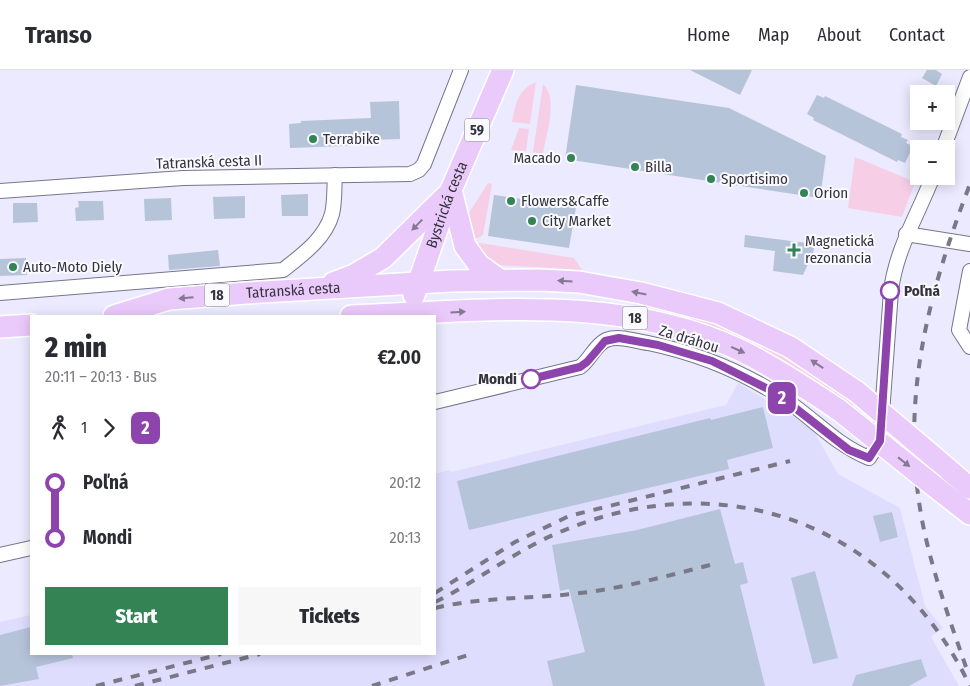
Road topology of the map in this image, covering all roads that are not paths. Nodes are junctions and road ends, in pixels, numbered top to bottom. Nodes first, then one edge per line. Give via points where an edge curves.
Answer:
1 (461, 70) edge
2 (503, 70) edge
3 (970, 77) edge
4 (946, 140) edge
5 (335, 175) junction
6 (930, 185) edge
7 (451, 190) junction
8 (0, 191) edge
9 (906, 234) junction
10 (970, 244) edge
11 (970, 271) edge
12 (500, 280) junction
13 (416, 284) junction
14 (322, 288) junction
15 (0, 293) edge
16 (117, 315) edge
17 (409, 315) edge
18 (30, 325) edge
19 (0, 327) edge
20 (970, 347) edge
21 (436, 402) edge
22 (970, 488) edge
23 (970, 514) edge
24 (30, 548) edge
25 (0, 555) edge

1 - 5 street, Tatranská cesta II via 419,170 410,174
2 - 7 main road, Bystrická cesta / 59
3 - 4 street
5 - 8 street, Tatranská cesta II via 183,178
5 - 15 street via 332,214 322,235 283,270
6 - 9 street, Za dráhou via 918,215
7 - 12 main road via 465,246 479,264
7 - 13 main road, Bystrická cesta / 59
7 -> 14 main road via 383,258
9 - 10 street
9 - 21 street, Za dráhou via 890,290 880,441 869,458 849,450 776,393 712,361 658,345 619,338 605,341 580,367
11 - 20 street via 959,330
12 - 13 main road, 18
22 -> 12 main road, 18, bridge via 857,392 790,347 718,313 641,293 579,282
13 - 14 main road, Tatranská cesta / 18
13 - 17 main road, Bystrická cesta
14 -> 16 main road, Tatranská cesta / 18 via 169,299
17 -> 23 main road, 18, bridge via 564,310 661,323 717,341 798,382 839,410
18 - 19 main road
24 - 25 street

